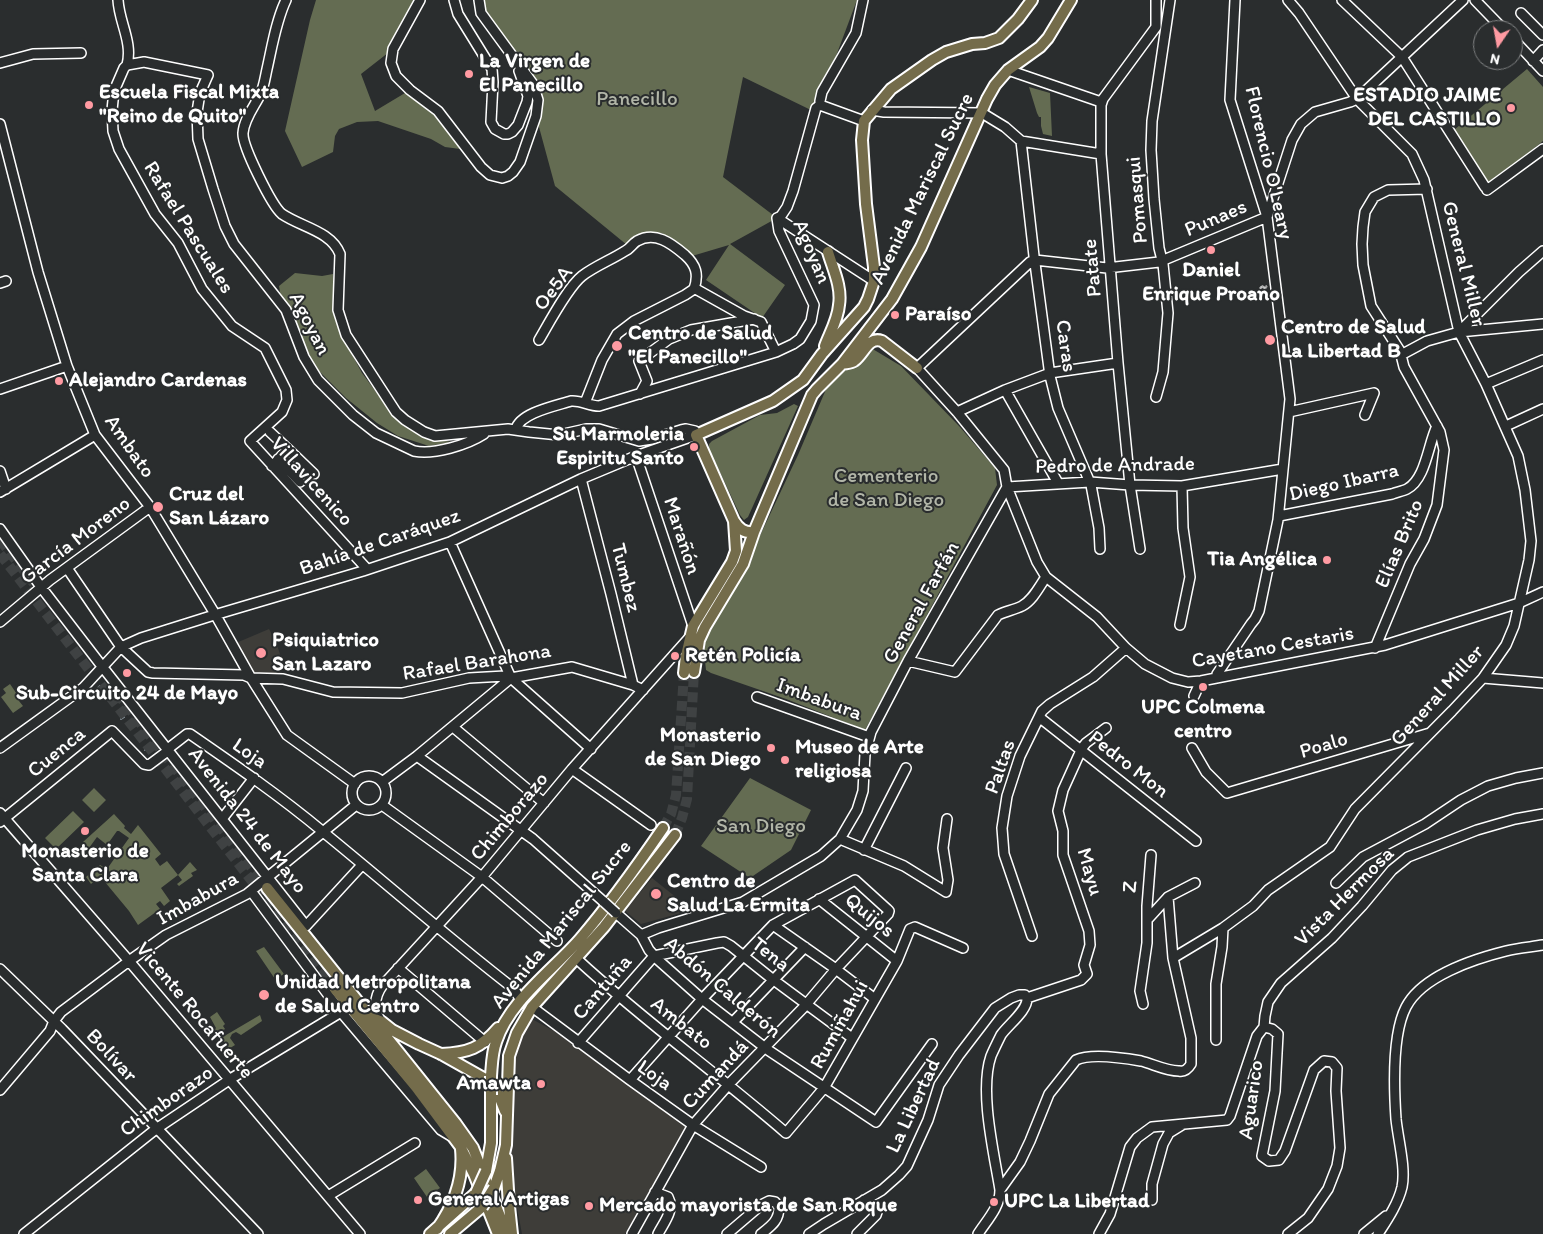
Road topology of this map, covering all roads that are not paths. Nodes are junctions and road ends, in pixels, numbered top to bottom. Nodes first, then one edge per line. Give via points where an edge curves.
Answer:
1 (118, 0) edge
2 (286, 0) edge
3 (420, 0) edge
4 (454, 0) edge
5 (479, 0) edge
6 (863, 0) edge
7 (1032, 0) edge
8 (1071, 0) edge
9 (1156, 0) edge
10 (1170, 0) edge
11 (1235, 0) edge
12 (1288, 0) edge
13 (1342, 0) edge
14 (1463, 0) edge
15 (1475, 0) edge
16 (1521, 13) dead end
17 (1494, 20) edge
18 (1160, 27) junction
19 (1543, 35) edge
20 (1523, 50) edge
21 (1543, 50) edge
22 (81, 52) dead end
23 (1402, 57) junction
24 (1533, 61) junction
25 (516, 62) junction
26 (0, 63) edge
27 (127, 65) junction
28 (1008, 70) junction
29 (1543, 71) edge
30 (1357, 99) junction
31 (1101, 102) junction
32 (820, 106) junction
33 (872, 110) junction
34 (982, 114) junction
35 (864, 121) junction
36 (0, 124) edge
37 (1021, 141) junction
38 (1543, 149) edge
39 (1101, 154) junction
40 (1427, 189) junction
41 (1267, 217) junction
42 (777, 218) junction
43 (1543, 251) edge
44 (828, 252) junction
45 (1035, 260) junction
46 (1162, 260) junction
47 (1111, 268) junction
48 (874, 282) junction
49 (694, 288) junction
50 (754, 319) junction
51 (1543, 324) edge
52 (1459, 332) junction
53 (539, 340) dead end
54 (776, 352) junction
55 (822, 354) junction
56 (1401, 355) junction
57 (1543, 360) edge
58 (1118, 363) junction
59 (842, 364) junction
60 (67, 366) junction
61 (917, 368) junction
62 (1050, 373) junction
63 (1486, 384) junction
64 (0, 388) edge
65 (1005, 390) junction
66 (640, 394) junction
67 (1156, 397) dead end
68 (585, 403) junction
69 (1543, 409) edge
70 (957, 412) junction
71 (1289, 412) junction
72 (1365, 415) dead end
73 (1437, 426) junction
74 (1506, 426) junction
75 (516, 429) junction
76 (488, 431) junction
77 (270, 432) dead end
78 (95, 435) junction
79 (696, 435) junction
80 (250, 441) joint
81 (288, 449) junction
82 (636, 456) junction
83 (275, 462) junction
84 (1283, 469) junction
85 (0, 471) edge
86 (314, 474) dead end
87 (581, 479) junction
88 (300, 482) dead end
89 (1090, 482) junction
90 (1058, 483) junction
91 (1130, 485) junction
92 (1182, 486) junction
93 (1007, 487) junction
94 (3, 490) edge
95 (150, 507) junction
96 (1279, 516) junction
97 (734, 521) junction
98 (0, 530) edge
99 (754, 532) junction
100 (450, 542) junction
101 (1100, 549) dead end
102 (1140, 549) dead end
103 (67, 568) junction
104 (367, 569) junction
105 (1046, 578) junction
106 (41, 587) junction
107 (1543, 592) edge
108 (1519, 603) junction
109 (215, 614) junction
110 (0, 622) edge
111 (1180, 625) dead end
112 (693, 626) junction
113 (689, 638) junction
114 (120, 647) junction
115 (1126, 648) junction
116 (1375, 648) junction
117 (908, 661) junction
118 (102, 667) junction
119 (251, 678) junction
120 (512, 678) junction
121 (1216, 678) junction
122 (1483, 678) junction
123 (1201, 681) junction
124 (1543, 683) edge
125 (632, 685) junction
126 (643, 690) junction
127 (1194, 696) dead end
128 (757, 697) dead end
129 (1039, 717) junction
130 (453, 727) junction
131 (1106, 728) dead end
132 (112, 731) joint
133 (1430, 733) junction
134 (869, 737) junction
135 (0, 748) edge
136 (1192, 748) dead end
137 (591, 749) junction
138 (168, 750) junction
139 (1081, 751) junction
140 (417, 756) junction
141 (906, 768) dead end
142 (572, 769) junction
143 (1543, 773) edge
144 (254, 778) junction
145 (382, 782) junction
146 (355, 784) junction
147 (544, 802) junction
148 (356, 805) junction
149 (382, 805) junction
150 (1543, 814) edge
151 (1, 818) edge
152 (222, 819) junction
153 (947, 819) dead end
154 (652, 824) dead end
155 (663, 828) tunnel mouth
156 (521, 830) junction
157 (323, 832) junction
158 (675, 835) tunnel mouth
159 (840, 839) junction
160 (1196, 840) dead end
161 (864, 850) junction
162 (1151, 854) dead end
163 (362, 865) junction
164 (482, 877) junction
165 (267, 883) junction
166 (1195, 883) dead end
167 (1336, 883) dead end
168 (251, 891) junction
169 (1168, 897) junction
170 (819, 899) junction
171 (1147, 921) junction
172 (773, 925) junction
173 (437, 928) junction
174 (1224, 928) junction
175 (641, 935) junction
176 (866, 936) junction
177 (1032, 936) dead end
178 (557, 941) dead end
179 (1543, 945) edge
180 (805, 947) junction
181 (963, 948) dead end
182 (654, 956) junction
183 (743, 957) junction
184 (1174, 958) junction
185 (578, 960) dead end
186 (129, 961) junction
187 (897, 961) junction
188 (398, 968) junction
189 (0, 969) edge
190 (836, 969) junction
191 (773, 980) junction
192 (335, 989) tunnel mouth
193 (618, 996) junction
194 (1027, 998) junction
195 (702, 999) junction
196 (875, 999) junction
197 (521, 1000) junction
198 (806, 1004) junction
199 (1143, 1004) dead end
200 (532, 1007) junction
201 (341, 1012) junction
202 (509, 1016) junction
203 (370, 1018) junction
204 (54, 1022) junction
205 (382, 1022) junction
206 (733, 1022) junction
207 (1264, 1027) junction
208 (392, 1030) junction
209 (668, 1036) junction
210 (852, 1038) junction
211 (1216, 1040) dead end
212 (484, 1042) junction
213 (578, 1043) junction
214 (391, 1044) junction
215 (932, 1044) dead end
216 (765, 1048) junction
217 (441, 1054) junction
218 (229, 1079) junction
219 (630, 1080) junction
220 (729, 1084) junction
221 (824, 1088) junction
222 (0, 1090) edge
223 (507, 1120) junction
224 (1185, 1124) junction
225 (693, 1125) junction
226 (156, 1129) junction
227 (786, 1133) joint
228 (458, 1142) junction
229 (415, 1143) dead end
230 (506, 1145) junction
231 (761, 1167) dead end
232 (1000, 1190) junction
233 (655, 1192) junction
234 (328, 1196) junction
235 (864, 1200) junction
236 (1152, 1200) dead end
237 (1396, 1201) junction
238 (1379, 1222) junction
239 (434, 1232) edge
240 (24, 1234) edge
241 (258, 1234) edge
242 (360, 1234) edge
243 (450, 1234) edge
244 (498, 1234) edge
245 (507, 1234) edge
246 (512, 1234) edge
247 (632, 1234) edge
248 (658, 1234) edge
249 (727, 1234) edge
250 (761, 1234) edge
251 (809, 1234) edge
252 (857, 1234) edge
253 (978, 1234) edge
254 (1099, 1234) edge
255 (1288, 1234) edge
256 (1364, 1234) edge
257 (1372, 1234) edge
258 (1378, 1234) edge

1 - 27 street, Rafael Pascuales via 128,44
2 - 76 street via 263,88 244,126 244,140 271,200 288,217 336,246 340,254 338,310 342,326 396,412 432,436
3 - 25 street via 393,49 391,63 396,76 438,111 481,167 495,177 508,176 520,162 536,116 538,100 533,84
4 - 25 street via 458,14 492,69 491,122 504,134 512,132 518,125 528,96
5 - 25 street via 481,14
6 - 32 street via 856,33 822,92
7 - 33 main road via 999,38 946,52 891,89
8 - 28 main road, Avenida Mariscal Sucre via 1040,47
9 - 18 street
10 - 18 street, Pomasqui
11 - 41 street, Florencio O'Leary via 1230,100
12 - 30 street, General Miller
13 - 23 street
14 - 23 street, Punaes
15 - 17 street
16 - 19 street
18 - 31 street
18 - 46 street, Pomasqui via 1151,150
20 - 24 street
21 - 24 street
22 - 26 street via 33,54
23 - 30 street, Punaes
23 - 38 street via 1486,189
24 - 29 street
27 - 76 street, Agoyan via 144,62 208,75 200,93 197,112 198,139 225,226 238,252 286,310 304,357 318,380 376,433 414,451 447,449
27 - 80 street, Rafael Pascuales via 114,91 112,110 113,131 119,149 155,214 178,243 202,289 232,326 265,348 286,390 287,400 282,412
28 - 31 street
28 - 34 main road, Avenida Mariscal Sucre via 987,98
30 - 40 street, General Miller via 1412,154
30 - 41 street, Punaes via 1315,112 1301,124 1292,140
31 - 39 street, Patate
32 - 35 street
32 - 42 street, Agoyan via 816,108 787,207
33 - 34 street
33 - 35 main road
34 - 37 street
34 - 59 main road, Avenida Mariscal Sucre via 892,299
35 - 48 main road via 862,140
36 - 60 street, Ambato via 38,272
37 - 39 street
37 - 45 street, Caras
39 - 47 street, Patate
40 - 52 street, General Miller
40 - 56 street, Elías Brito via 1388,190 1374,197 1365,212 1363,265 1371,306
41 - 46 street, Punaes
41 - 71 street, Florencio O'Leary
42 - 44 street
42 - 54 street, Agoyan via 779,231 814,305 811,321 800,339
43 - 52 street
44 - 48 street
44 - 55 main road via 838,282 840,304
45 - 47 street, Punaes
45 - 61 street
45 - 62 street, Caras
46 - 47 street, Punaes
46 - 67 street, Pomasqui via 1168,320 1163,372
47 - 58 street, Patate
48 - 55 main road via 864,307
49 - 50 street
49 - 53 street, Oe5A via 695,266 680,250 666,241 646,238 580,277
49 - 68 street via 634,320 616,334
50 - 54 street via 762,323
50 - 66 street via 691,330 659,345 639,361 647,380
51 - 52 street
52 - 56 street via 1427,341
52 - 63 street, General Miller
54 - 66 street, Agoyan
55 - 79 main road via 803,380 774,401
56 - 73 street, Elías Brito via 1404,367
57 - 63 street
58 - 62 street
58 - 91 street, Patate
59 - 61 main road via 854,361 872,341 878,339
59 - 99 main road, Avenida Mariscal Sucre via 812,395
60 - 64 street
60 - 78 street, Ambato
61 - 70 street, Cayetano Cestaris
62 - 65 street
62 - 89 street, Caras via 1058,408
63 - 74 street, General Miller
65 - 70 street
65 - 90 street
66 - 68 street, Agoyan via 599,406
68 - 75 street, Agoyan via 571,401 526,416
69 - 74 street
70 - 93 street, Cayetano Cestaris via 1004,470
71 - 72 street via 1374,393
71 - 84 street, Florencio O'Leary
73 - 96 street, Diego Ibarra via 1419,477 1409,489
73 - 116 street, Elías Brito via 1444,450 1437,505
74 - 108 street, General Miller via 1518,456 1531,541
75 - 76 street
75 - 79 street via 559,434 599,429 638,441 686,429 695,431
77 - 81 street
78 - 94 street
78 - 95 street, Ambato
79 - 82 street, Bahía de Caráquez
79 - 97 main road
80 - 83 street, Villavicenico
81 - 83 street
81 - 86 street
82 - 87 street, Bahía de Caráquez
82 - 112 street, Marañón
83 - 88 street
83 - 104 street, Villavicenico
84 - 92 street, Pedro de Andrade
84 - 96 street, Florencio O'Leary
85 - 94 street
87 - 100 street, Bahía de Caráquez
87 - 125 street, Tumbez
89 - 90 street, Pedro de Andrade
89 - 91 street, Pedro de Andrade
89 - 101 street, Caras
90 - 93 street, Pedro de Andrade
91 - 92 street, Pedro de Andrade
91 - 102 street, Patate
92 - 111 street via 1190,577
93 - 105 street, Cayetano Cestaris via 1036,562
93 - 117 street, General Farfán
95 - 103 street, García Moreno
95 - 109 street, Ambato
96 - 121 street, Florencio O'Leary via 1259,612
97 - 99 main road via 739,529
97 - 112 main road, Avenida Mariscal Sucre via 736,551 732,562
98 - 106 street
99 - 113 main road, Avenida Mariscal Sucre via 740,571 701,634 689,673
100 - 104 street, Bahía de Caráquez
100 - 120 street
103 - 106 street, García Moreno
103 - 114 street, Rafael Barahona
104 - 109 street, Bahía de Caráquez
105 - 115 street, Cayetano Cestaris via 1097,617
105 - 117 street via 1031,599 998,615 954,672
106 - 110 street, García Moreno
106 - 118 street
107 - 108 street, Cayetano Cestaris
108 - 116 street, Cayetano Cestaris
108 - 122 street, General Miller via 1506,645
109 - 114 street, Bahía de Caráquez
109 - 119 street, Ambato
112 - 113 main road, Avenida Mariscal Sucre
113 - 126 street, Chimborazo
114 - 118 street, Bahía de Caráquez
114 - 119 street, Rafael Barahona via 150,672 244,675
115 - 123 street, Cayetano Cestaris via 1145,664 1172,678
115 - 129 street, Paltas via 1093,677 1050,704
116 - 121 street, Cayetano Cestaris
117 - 134 street, General Farfán
118 - 135 street, Bahía de Caráquez via 83,688
118 - 138 street
119 - 120 street, Rafael Barahona via 283,679 333,692 402,693 469,678
119 - 146 street, Ambato via 287,735
120 - 125 street, Rafael Barahona via 572,666
120 - 130 street
120 - 137 street
121 - 123 street, Cayetano Cestaris
122 - 124 street
122 - 133 street, General Miller
123 - 127 street
125 - 126 street, Rafael Barahona
126 - 137 street, Chimborazo
128 - 134 street, Imbabura
129 - 139 street, Pedro Mon
129 - 177 street, Paltas via 1020,756 1007,796 1002,828 1004,854
130 - 140 street
130 - 147 street
131 - 139 street, Mayu via 1086,743
132 - 138 street, Avenida 24 de Mayo via 144,764 153,763
132 - 151 street, Cuenca
133 - 136 street, Poalo via 1227,793 1206,772
133 - 174 street, General Miller via 1354,809 1330,847 1268,890
134 - 159 street, General Farfán via 858,810
137 - 142 street, Chimborazo
138 - 144 street, Loja via 190,734
138 - 152 street, Avenida 24 de Mayo
139 - 160 street, Pedro Mon
139 - 194 street, Mayu via 1063,790 1058,811 1063,831 1063,855 1089,931 1090,945 1084,965 1087,974 1081,980
140 - 145 street
140 - 156 street, Abdón Calderón
141 - 161 street
142 - 147 street, Chimborazo
142 - 154 street
143 - 167 street via 1488,786 1461,800 1425,824 1363,857
144 - 152 street
144 - 157 street, Loja
145 - 146 street via 368,776
145 - 149 street via 386,790
146 - 148 street via 352,794
147 - 156 street, Chimborazo
148 - 149 street via 366,810
148 - 157 street, Imbabura
149 - 164 street
150 - 207 street, Vista Hermosa via 1477,830 1408,857 1392,870 1332,938 1282,983 1268,1002
151 - 186 street, Vicente Rocafuerte
152 - 165 street, Avenida 24 de Mayo
153 - 161 street via 943,848 948,880 946,892 904,866
155 - 197 main road, Avenida Mariscal Sucre via 596,920
156 - 164 street, Chimborazo
156 - 175 street, Abdón Calderón, bridge
157 - 163 street, Loja
157 - 165 street, Imbabura
158 - 200 main road, Avenida Mariscal Sucre via 604,927
159 - 161 street
159 - 175 street, General Farfán via 821,856 743,902
162 - 171 street, Z
163 - 165 street, Avenida 24 de Mayo via 306,926
163 - 173 street, Loja
164 - 173 street, Chimborazo
164 - 178 street
165 - 168 street, Imbabura
165 - 203 main road, Avenida 24 de Mayo
166 - 169 street
168 - 186 street, Imbabura via 166,935
168 - 201 street, Avenida 24 de Mayo
169 - 171 street
169 - 184 street
170 - 172 street
170 - 176 street, Quijos
170 - 176 street, Cumandá via 855,880 889,911
171 - 199 street, Z via 1140,991
172 - 180 street
172 - 183 street
173 - 188 street, Chimborazo
173 - 197 street, Loja via 513,988
174 - 184 street, General Miller
174 - 211 street via 1216,984
175 - 182 street, Abdón Calderón
176 - 187 street, Quijos
176 - 190 street, Cumandá
179 - 237 street via 1496,954 1447,973 1421,988 1406,1007 1396,1056 1396,1116 1403,1176
180 - 190 street
180 - 191 street
181 - 187 street, Rumiñahui via 912,927
182 - 183 street, Tena via 724,942
182 - 193 street, Cantuña
182 - 195 street, Abdón Calderón
183 - 191 street, Tena
183 - 195 street
184 - 232 street via 1191,1038 1189,1067 1177,1072 1141,1061 1090,1057 1076,1060 1049,1094 1020,1162
185 - 193 street, Ambato
186 - 204 street, Imbabura via 61,1012
186 - 218 street, Vicente Rocafuerte
187 - 196 street, Rumiñahui
188 - 205 street, Chimborazo via 376,996 376,1014
188 - 212 street
189 - 204 street, Bolívar
190 - 196 street
190 - 198 street, Cumandá
191 - 198 street, Tena
191 - 206 street
192 - 228 main road, Avenida 24 de Mayo
193 - 209 street, Ambato
193 - 213 street, Cantuña
194 - 232 street via 1024,1008 1001,1035 987,1074 987,1101
194 - 235 street, La Libertad via 1019,995 995,1008 944,1076 906,1166 882,1190
195 - 206 street, Abdón Calderón
195 - 209 street
196 - 210 street, Rumiñahui
197 - 202 main road, Avenida Mariscal Sucre
198 - 210 street, Tena
198 - 216 street, Cumandá
200 - 213 street, Loja
200 - 223 main road, Avenida Mariscal Sucre via 516,1033 509,1056
201 - 218 street, Chimborazo
201 - 228 street, Avenida 24 de Mayo via 441,1130
202 - 212 main road
202 - 239 main road, Avenida Mariscal Sucre, bridge via 496,1040 492,1058 492,1143 486,1171 476,1193
203 - 205 main road
203 - 214 main road, Avenida 24 de Mayo
204 - 222 street, Imbabura
204 - 226 street, Bolívar
205 - 208 main road
206 - 216 street, Abdón Calderón
207 - 224 street, Aguarico via 1257,1036 1227,1120
207 - 255 street, Aguarico via 1278,1034 1275,1091 1262,1156 1269,1161 1279,1160 1286,1151 1314,1070 1324,1061 1332,1062 1337,1068 1340,1148 1337,1166 1328,1189 1308,1218
208 - 214 main road
208 - 217 main road
209 - 219 street
209 - 220 street, Ambato
210 - 221 street, Rumiñahui
212 - 217 main road via 460,1053
213 - 219 street, Loja
214 - 245 main road, Avenida 24 de Mayo via 473,1148
215 - 221 street, Abdón Calderón via 876,1122
216 - 220 street, Cumandá
216 - 221 street, Abdón Calderón
217 - 223 main road via 489,1081 502,1101
218 - 226 street, Chimborazo
218 - 234 street, Vicente Rocafuerte
219 - 225 street, Loja
220 - 225 street, Cumandá
220 - 227 street, Ambato
221 - 227 street, Rumiñahui
223 - 230 main road, Avenida Mariscal Sucre
224 - 236 street via 1169,1133 1163,1144 1152,1184
224 - 254 street, Aguarico via 1152,1127 1137,1138 1130,1147 1110,1214
225 - 231 street, Loja
225 - 233 street, Cumandá
226 - 240 street, Chimborazo
226 - 241 street, Bolívar
228 - 239 main road via 462,1157 457,1192 448,1214
228 - 244 main road, Avenida 24 de Mayo
229 - 234 street
230 - 243 main road, Avenida Mariscal Sucre, bridge via 494,1188 482,1208
230 - 246 main road
232 - 253 street via 997,1205
233 - 247 street, Cumandá
233 - 248 street via 668,1197 671,1204
234 - 242 street, Vicente Rocafuerte
235 - 251 street, La Libertad
235 - 252 street via 877,1212
237 - 238 street
237 - 258 street
238 - 256 street
238 - 257 street
249 - 250 street via 761,1205 775,1202 779,1214 775,1223

